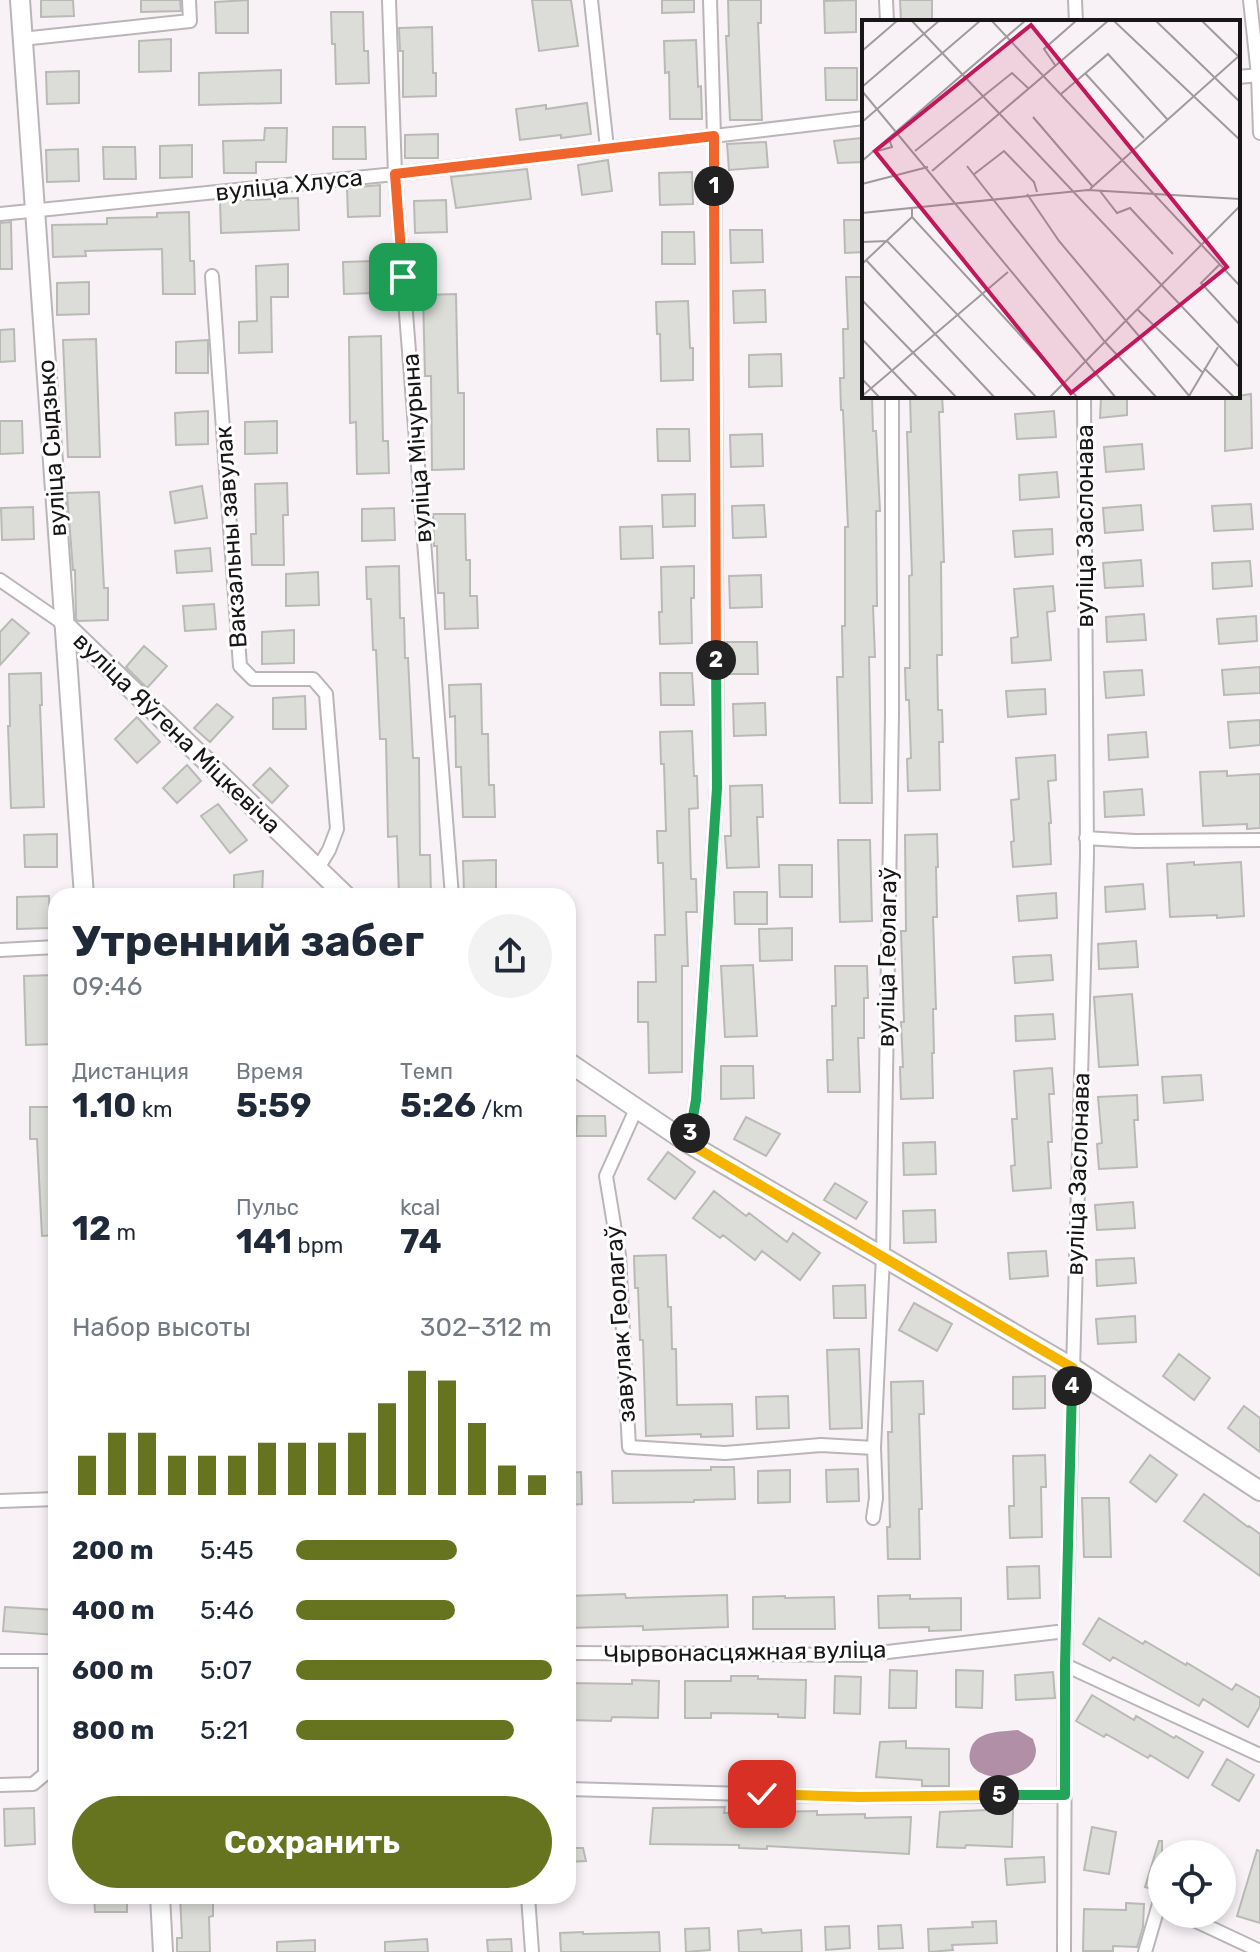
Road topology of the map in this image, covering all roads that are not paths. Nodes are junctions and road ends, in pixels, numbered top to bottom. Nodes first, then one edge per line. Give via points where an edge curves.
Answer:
1 (20, 0) edge
2 (189, 0) edge
3 (389, 0) edge
4 (591, 0) edge
5 (710, 0) edge
6 (886, 0) edge
7 (1075, 0) edge
8 (1250, 0) edge
9 (887, 20) edge
10 (1076, 20) edge
11 (22, 39) junction
12 (1259, 75) edge
13 (862, 118) edge
14 (1260, 133) edge
15 (714, 136) junction
16 (607, 148) junction
17 (395, 174) junction
18 (35, 211) junction
19 (0, 214) edge
20 (212, 276) dead end
21 (892, 398) edge
22 (1084, 398) edge
23 (0, 580) edge
24 (64, 624) junction
25 (1086, 838) junction
26 (1260, 840) edge
27 (318, 868) junction
28 (83, 888) edge
29 (338, 888) edge
30 (451, 888) edge
31 (48, 947) edge
32 (0, 950) edge
33 (576, 1067) edge
34 (637, 1107) junction
35 (688, 1143) junction
36 (883, 1256) junction
37 (1073, 1368) junction
38 (874, 1448) junction
39 (1260, 1491) edge
40 (48, 1499) edge
41 (0, 1501) edge
42 (873, 1518) dead end
43 (1066, 1631) junction
44 (576, 1653) edge
45 (0, 1661) edge
46 (48, 1661) edge
47 (1065, 1665) junction
48 (48, 1718) edge
49 (1260, 1755) edge
50 (0, 1785) edge
51 (576, 1789) edge
52 (1065, 1795) junction
53 (160, 1904) edge
54 (529, 1904) edge
55 (1152, 1928) edge
56 (1211, 1928) edge
57 (1260, 1951) edge
58 (163, 1952) edge
59 (532, 1952) edge
60 (1064, 1952) edge
61 (1145, 1952) edge

1 - 11 street, вуліца Сыдзько
2 - 11 street via 190,21
3 - 17 street, вуліца Мічурына
4 - 16 street
5 - 15 street
6 - 9 street
7 - 10 street
8 - 12 street
11 - 18 street, вуліца Сыдзько
12 - 14 street
13 - 15 street, вуліца Хлуса
15 - 16 street, вуліца Хлуса
15 - 35 street via 717,788 696,1100
16 - 17 street, вуліца Хлуса
17 - 18 street, вуліца Хлуса
17 - 30 street, вуліца Мічурына
18 - 19 street, вуліца Хлуса
18 - 24 street, вуліца Сыдзько
20 - 27 street, Вакзальны завулак via 240,666 253,679 313,679 326,694 337,829
21 - 36 street, вуліца Геолагаў
22 - 25 street, вуліца Заслонава
23 - 24 street, вуліца Яўгена Міцкевіча
24 - 27 street, вуліца Яўгена Міцкевіча
24 - 28 street, вуліца Сыдзько
25 - 26 street
25 - 37 street, вуліца Заслонава
27 - 29 street, вуліца Яўгена Міцкевіча
31 - 32 street
33 - 34 street
34 - 35 street
34 - 38 street, завулак Геолагаў via 606,1176 619,1255 629,1447 725,1453 821,1445
35 - 36 street
36 - 37 street
36 - 38 street, вуліца Геолагаў
37 - 39 street
37 - 43 street, вуліца Заслонава
38 - 42 street, вуліца Геолагаў
40 - 41 street
43 - 44 street, Чырвонасцяжная вуліца via 862,1655
43 - 47 street, вуліца Заслонава
45 - 46 street
47 - 49 street
47 - 52 street, вуліца Заслонава
48 - 50 street via 45,1774 33,1784
51 - 52 street via 859,1797
52 - 60 street, вуліца Заслонава
53 - 58 street
54 - 59 street
55 - 61 street
56 - 57 street

